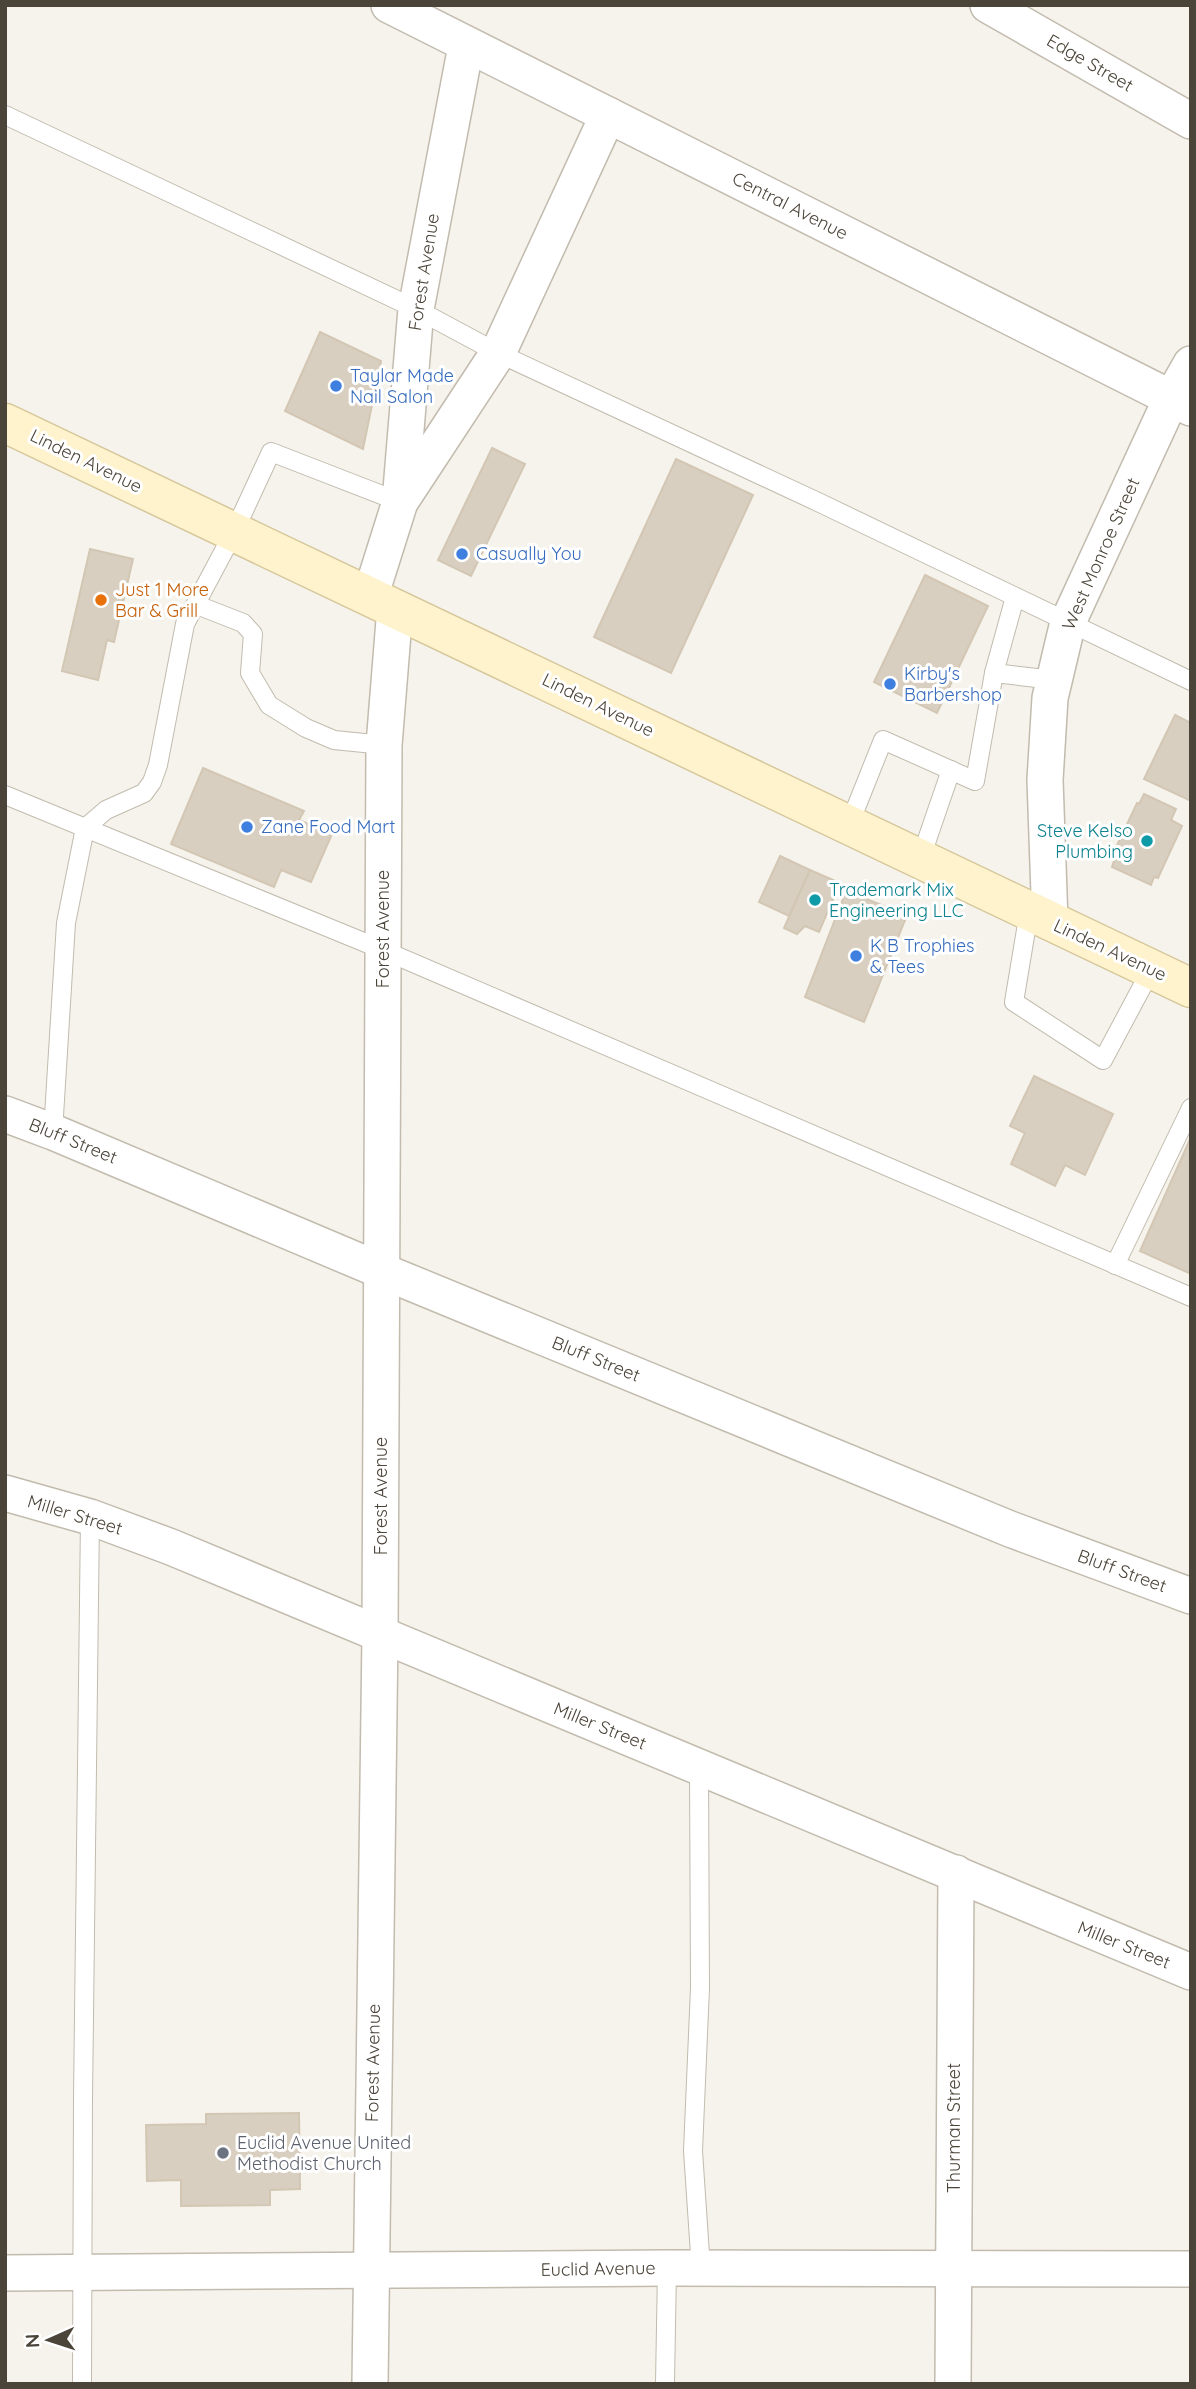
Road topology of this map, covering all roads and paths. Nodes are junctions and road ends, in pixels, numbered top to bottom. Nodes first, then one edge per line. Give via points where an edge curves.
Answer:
1 (389, 5) edge
2 (988, 5) edge
3 (466, 46) junction
4 (5, 115) edge
5 (608, 115) junction
6 (1191, 121) edge
7 (416, 309) junction
8 (498, 353) junction
9 (1191, 364) edge
10 (1181, 403) edge
11 (5, 423) edge
12 (400, 502) junction
13 (234, 532) junction
14 (1015, 597) junction
15 (382, 603) junction
16 (197, 605) junction
17 (1068, 622) junction
18 (994, 673) junction
19 (1054, 680) junction
20 (1191, 681) edge
21 (384, 745) junction
22 (951, 770) junction
23 (5, 795) edge
24 (849, 825) junction
25 (85, 828) junction
26 (920, 860) junction
27 (1039, 917) junction
28 (383, 950) junction
29 (1151, 970) junction
30 (1191, 988) edge
31 (1191, 1108) edge
32 (5, 1114) edge
33 (53, 1132) junction
34 (1115, 1265) junction
35 (382, 1271) junction
36 (1191, 1297) edge
37 (5, 1493) edge
38 (90, 1517) junction
39 (1191, 1596) edge
40 (380, 1635) junction
41 (699, 1767) junction
42 (956, 1873) junction
43 (1191, 1972) edge
44 (667, 2268) junction
45 (701, 2269) junction
46 (1191, 2269) edge
47 (954, 2270) junction
48 (370, 2272) junction
49 (5, 2273) edge
50 (83, 2274) junction
51 (82, 2384) edge
52 (370, 2384) edge
53 (665, 2384) edge
54 (953, 2384) edge

1 - 3 street, Central Avenue
2 - 6 street, Edge Street
3 - 5 street, Central Avenue
3 - 7 street, Forest Avenue
4 - 7 lane
5 - 8 street, Forest Avenue
5 - 10 street, Central Avenue
7 - 8 lane
7 - 12 street, Forest Avenue
8 - 12 street, Forest Avenue
8 - 14 lane
9 - 10 street, West Monroe Street
10 - 17 street, West Monroe Street
11 - 13 street, Linden Avenue
12 - 13 lane via 271,453
12 - 15 street, Forest Avenue
13 - 15 street, Linden Avenue
13 - 16 lane
14 - 17 lane
14 - 18 lane
15 - 21 street, Forest Avenue
15 - 24 street, Linden Avenue
16 - 21 lane via 243,623 253,634 250,673 269,705 306,729 334,740
16 - 25 lane via 185,624 152,782 144,793 106,810
17 - 19 street, West Monroe Street
17 - 20 lane
18 - 19 lane
18 - 22 lane via 975,781
19 - 27 street, West Monroe Street
21 - 28 street, Forest Avenue
22 - 24 lane via 883,740
22 - 26 lane
23 - 25 lane
24 - 26 street, Linden Avenue
25 - 28 lane
25 - 33 lane via 66,923
26 - 27 street, Linden Avenue
27 - 29 street, Linden Avenue
27 - 29 lane via 1014,1002 1103,1060
28 - 34 lane
28 - 35 street, Forest Avenue
29 - 30 street, Linden Avenue
31 - 34 lane
32 - 33 street, Bluff Street
33 - 35 street, Bluff Street
34 - 36 lane
35 - 39 street, Bluff Street via 1010,1530
35 - 40 street, Forest Avenue
37 - 38 street, Miller Street
38 - 40 street, Miller Street
38 - 50 lane
40 - 41 street, Miller Street
40 - 48 street, Forest Avenue
41 - 42 street, Miller Street
41 - 45 lane via 700,1988 693,2151
42 - 43 street, Miller Street
42 - 47 street, Thurman Street
44 - 45 street, Euclid Avenue
44 - 48 street, Euclid Avenue
44 - 53 lane
45 - 47 street, Euclid Avenue
46 - 47 street, Euclid Avenue
47 - 54 street, Thurman Street
48 - 50 street, Euclid Avenue
48 - 52 street, Forest Avenue
49 - 50 street, Euclid Avenue
50 - 51 lane

